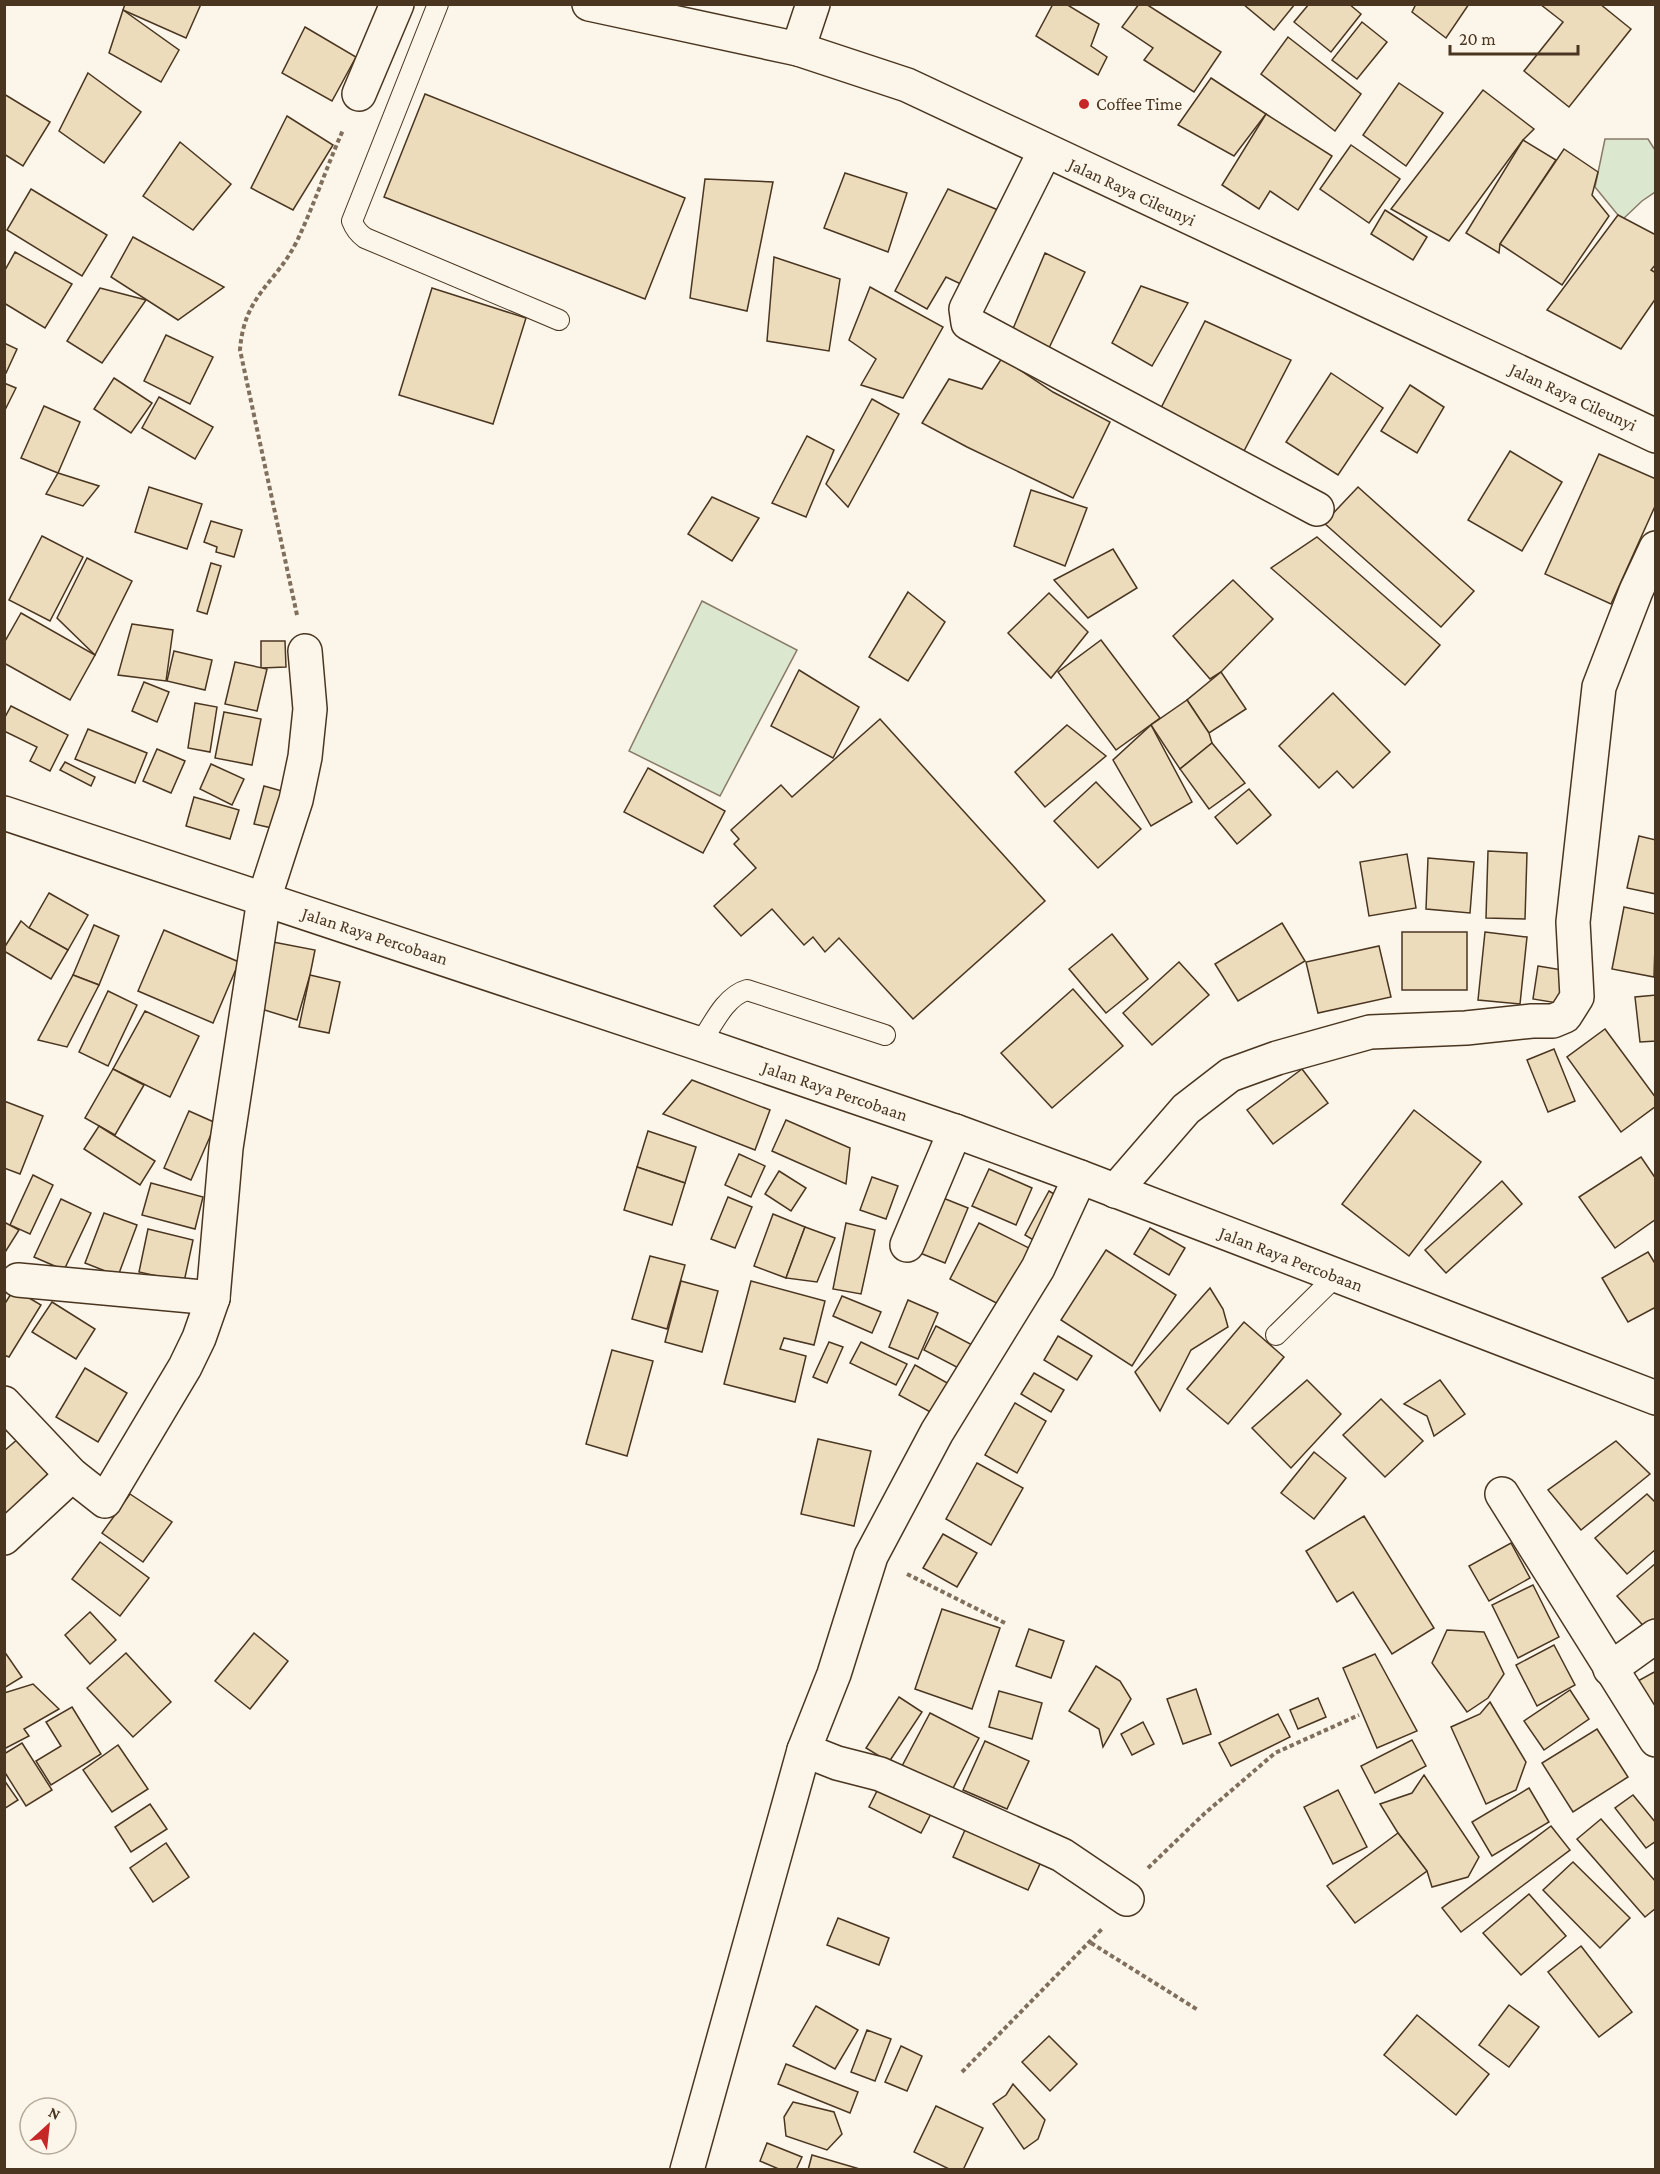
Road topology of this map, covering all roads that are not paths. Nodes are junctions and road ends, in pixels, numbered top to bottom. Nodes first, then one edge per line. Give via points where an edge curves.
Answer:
1 (398, 4) edge
2 (438, 4) edge
3 (590, 4) edge
4 (813, 4) edge
5 (798, 49) junction
6 (359, 94) road end
7 (1045, 152) junction
8 (559, 320) dead end
9 (1656, 436) edge
10 (1317, 509) dead end
11 (1656, 548) edge
12 (305, 651) road end
13 (4, 813) edge
14 (264, 899) junction
15 (885, 1035) dead end
16 (699, 1044) junction
17 (955, 1131) junction
18 (1080, 1177) junction
19 (1115, 1191) junction
20 (907, 1245) dead end
21 (1336, 1276) junction
22 (18, 1280) dead end
23 (213, 1298) junction
24 (1276, 1335) dead end
25 (1651, 1391) edge
26 (11, 1422) edge
27 (72, 1474) junction
28 (1502, 1494) dead end
29 (4, 1538) edge
30 (1656, 1636) edge
31 (1610, 1669) junction
32 (1656, 1740) edge
33 (804, 1750) junction
34 (1127, 1899) road end
35 (687, 2169) edge

1 - 6 main road
2 - 8 lane via 352,221 354,227 365,238
3 - 5 main road, Jalan Raya Cileunyi
4 - 5 main road
5 - 7 main road, Jalan Raya Cileunyi via 907,85
7 - 9 main road, Jalan Raya Cileunyi
7 - 10 main road via 966,309 968,323
11 - 19 main road via 1635,591 1599,687 1573,922 1576,997 1565,1016 1553,1021 1370,1032 1230,1075 1186,1109
12 - 14 main road via 310,709 305,757 296,800
13 - 14 main road, Jalan Raya Percobaan
14 - 16 main road, Jalan Raya Percobaan
14 - 23 main road via 226,1148
15 - 16 lane via 747,990 729,1000
16 - 17 main road, Jalan Raya Percobaan
17 - 18 main road, Jalan Raya Percobaan
17 - 20 main road
18 - 19 main road, Jalan Raya Percobaan
18 - 33 main road via 1038,1268 937,1432 871,1556 834,1674
19 - 21 main road, Jalan Raya Percobaan
21 - 24 lane
21 - 25 main road, Jalan Raya Percobaan
22 - 23 main road
23 - 27 main road via 186,1367 105,1501
26 - 27 main road
27 - 29 main road
28 - 31 main road
30 - 31 main road
31 - 32 main road
33 - 34 main road via 880,1773 1062,1855
33 - 35 main road

